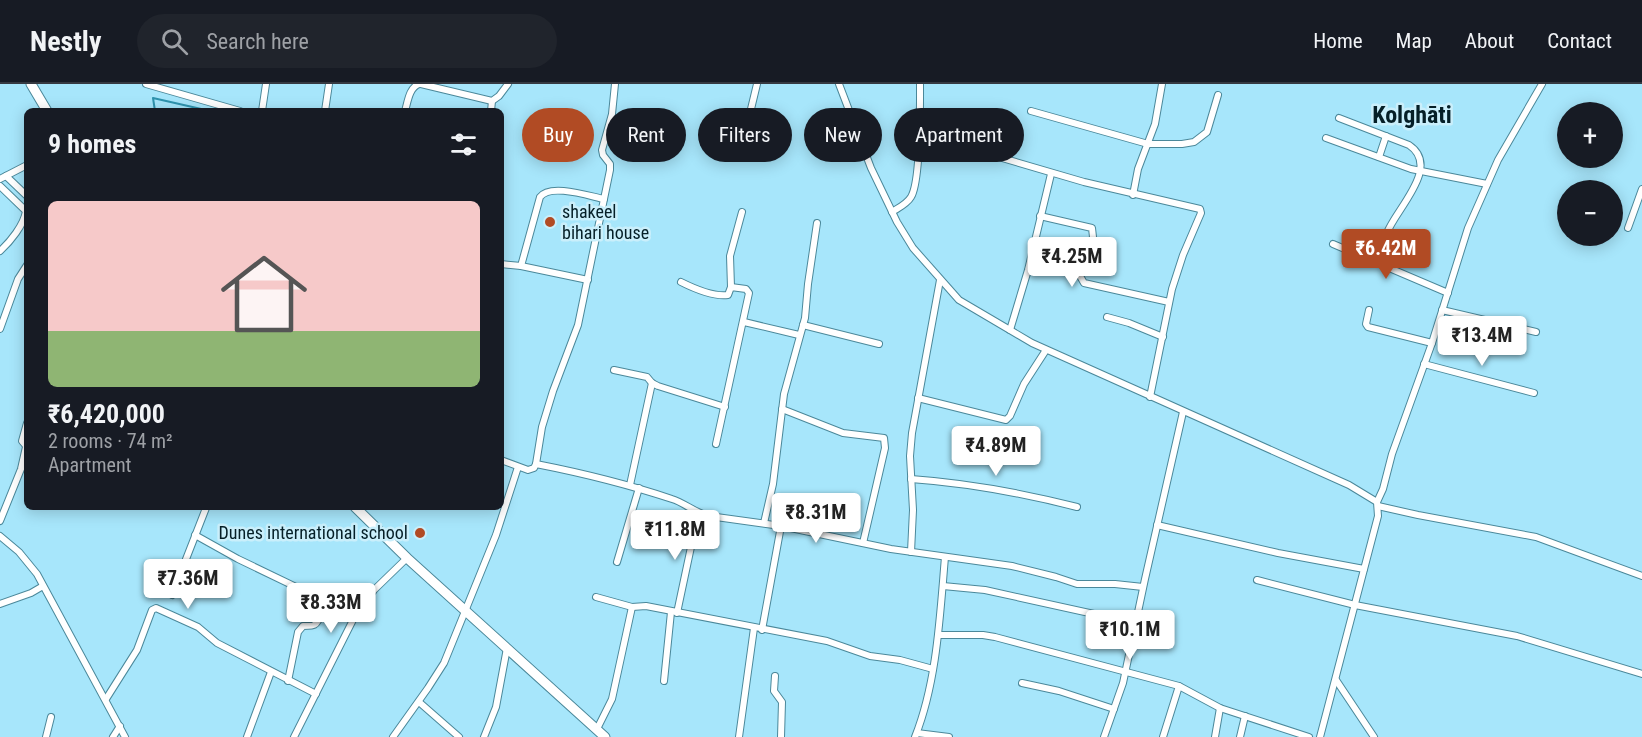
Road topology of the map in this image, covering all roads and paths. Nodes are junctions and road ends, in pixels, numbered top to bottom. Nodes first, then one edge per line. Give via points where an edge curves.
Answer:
1 (31, 84) edge
2 (146, 84) edge
3 (266, 84) edge
4 (328, 84) edge
5 (508, 84) edge
6 (615, 84) edge
7 (757, 84) edge
8 (839, 84) edge
9 (920, 84) edge
10 (1162, 84) edge
11 (1542, 84) edge
12 (417, 85) edge
13 (1218, 95) dead end
14 (492, 100) junction
15 (45, 108) edge
16 (230, 108) edge
17 (262, 108) edge
18 (325, 108) edge
19 (406, 108) edge
20 (491, 108) edge
21 (752, 108) edge
22 (920, 108) edge
23 (1031, 111) dead end
24 (1339, 118) dead end
25 (1386, 136) junction
26 (1326, 138) dead end
27 (1148, 144) junction
28 (1379, 157) junction
29 (917, 162) edge
30 (1011, 162) edge
31 (24, 167) edge
32 (1420, 171) junction
33 (1051, 174) junction
34 (3, 178) edge
35 (1487, 184) junction
36 (0, 186) edge
37 (1642, 189) edge
38 (24, 194) edge
39 (1132, 195) junction
40 (604, 199) junction
41 (24, 209) edge
42 (742, 212) dead end
43 (892, 212) junction
44 (1040, 216) junction
45 (24, 218) edge
46 (817, 223) dead end
47 (1628, 228) dead end
48 (1333, 244) dead end
49 (0, 251) edge
50 (504, 264) edge
51 (521, 266) junction
52 (1384, 266) junction
53 (24, 270) edge
54 (588, 280) junction
55 (940, 280) junction
56 (681, 282) dead end
57 (731, 288) junction
58 (1448, 293) junction
59 (1169, 302) junction
60 (1369, 310) dead end
61 (1442, 310) junction
62 (1107, 317) dead end
63 (744, 322) junction
64 (803, 325) junction
65 (0, 329) edge
66 (1010, 330) junction
67 (1536, 332) dead end
68 (799, 334) junction
69 (1163, 337) junction
70 (1432, 343) junction
71 (879, 344) dead end
72 (1046, 350) junction
73 (1424, 364) junction
74 (614, 370) dead end
75 (652, 383) junction
76 (1534, 393) dead end
77 (1150, 397) junction
78 (918, 398) junction
79 (725, 407) junction
80 (782, 409) junction
81 (1184, 412) junction
82 (716, 444) dead end
83 (24, 456) edge
84 (504, 461) edge
85 (536, 464) junction
86 (518, 467) junction
87 (910, 480) junction
88 (630, 485) junction
89 (639, 488) junction
90 (1377, 504) junction
91 (1077, 507) dead end
92 (205, 510) edge
93 (358, 510) edge
94 (698, 514) junction
95 (0, 520) edge
96 (764, 523) junction
97 (781, 525) junction
98 (1157, 525) junction
99 (0, 536) edge
100 (195, 536) junction
101 (863, 543) junction
102 (911, 552) junction
103 (945, 557) junction
104 (407, 558) junction
105 (617, 562) dead end
106 (1364, 569) junction
107 (1642, 576) edge
108 (1257, 580) dead end
109 (43, 586) junction
110 (943, 586) junction
111 (1143, 587) junction
112 (172, 595) dead end
113 (596, 597) dead end
114 (0, 604) edge
115 (1355, 605) junction
116 (632, 607) junction
117 (466, 611) junction
118 (674, 613) junction
119 (1135, 623) junction
120 (754, 628) junction
121 (762, 630) junction
122 (939, 635) junction
123 (507, 648) junction
124 (933, 669) junction
125 (271, 672) junction
126 (1125, 672) junction
127 (1642, 674) edge
128 (775, 676) dead end
129 (1336, 680) junction
130 (288, 681) junction
131 (664, 681) dead end
132 (1022, 682) dead end
133 (1179, 686) junction
134 (316, 694) junction
135 (106, 699) junction
136 (419, 702) junction
137 (1220, 708) junction
138 (1114, 709) junction
139 (1245, 716) junction
140 (51, 717) dead end
141 (120, 726) junction
142 (597, 729) junction
143 (916, 735) edge
144 (46, 737) edge
145 (113, 737) edge
146 (125, 737) edge
147 (247, 737) edge
148 (294, 737) edge
149 (393, 737) edge
150 (459, 737) edge
151 (484, 737) edge
152 (605, 737) edge
153 (739, 737) edge
154 (781, 737) edge
155 (949, 737) edge
156 (1104, 737) edge
157 (1163, 737) edge
158 (1215, 737) edge
159 (1240, 737) edge
160 (1309, 737) edge
161 (1320, 737) edge
162 (1374, 737) edge

1 - 15 main road
2 - 16 street
3 - 17 street
4 - 18 street
5 - 14 street
6 - 40 street via 602,150 610,164
7 - 21 street
8 - 43 street
9 - 22 street
10 - 27 street
11 - 35 street
12 - 14 street
12 - 19 street
13 - 27 street via 1211,126 1203,137 1182,144
14 - 20 street
23 - 27 street
24 - 25 street
25 - 28 street
25 - 32 street via 1414,148
26 - 28 street
27 - 39 street
28 - 32 street
29 - 43 street via 913,193
30 - 33 street
31 - 34 street
32 - 35 street
32 - 52 street via 1387,231
33 - 39 street
33 - 44 street
34 - 38 street
35 - 58 street via 1468,228
36 - 41 street
37 - 47 street
39 - 59 street via 1200,209
40 - 51 street via 564,191 543,192
40 - 54 street
42 - 57 street via 730,256
43 - 55 street via 913,248
44 - 59 street via 1092,228 1093,237 1080,276 1084,283
44 - 66 street
45 - 49 street
46 - 64 street
48 - 52 street
50 - 51 street
51 - 54 street
52 - 58 street
53 - 65 street
54 - 85 street via 578,325 545,418
55 - 66 street via 959,300
55 - 78 street
56 - 57 street via 723,296
57 - 63 street via 748,292
58 - 61 street
59 - 69 street
60 - 70 street via 1368,327
61 - 67 street
61 - 70 street
62 - 69 street
63 - 68 street
63 - 79 street
64 - 68 street
64 - 71 street
66 - 72 street
68 - 80 street
69 - 77 street
70 - 73 street
72 - 77 street
72 - 78 street via 1006,420
73 - 76 street
73 - 90 street
74 - 75 street via 647,377
75 - 79 street
75 - 88 street
77 - 81 street
78 - 87 street
79 - 82 street
80 - 96 street
80 - 101 street via 843,432 884,438
81 - 90 street via 1349,485
81 - 98 street
83 - 95 street
84 - 86 street
85 - 86 street via 531,470
85 - 88 street
86 - 117 street
87 - 91 street via 1026,494
87 - 102 street
88 - 89 street
89 - 94 street via 675,500
89 - 105 street
90 - 106 street via 1378,516
90 - 107 street via 1536,537
92 - 100 street
93 - 104 main road
94 - 96 street
94 - 118 street
96 - 97 street
97 - 101 street
97 - 121 street
98 - 106 street
98 - 111 street
99 - 109 street via 30,564
100 - 112 street
100 - 130 street via 321,598 317,623 303,626 298,632
101 - 102 street
102 - 103 street
103 - 110 street
103 - 111 street via 1029,569 1077,584
104 - 117 main road
104 - 134 street via 363,604
106 - 115 street
108 - 115 street
109 - 114 street
109 - 135 street
110 - 119 street via 985,590
110 - 122 street
111 - 119 street
113 - 116 street
115 - 127 street via 1517,636
115 - 129 street
116 - 118 street
116 - 142 street via 612,699
117 - 123 main road
117 - 136 street via 440,671
118 - 120 street
118 - 131 street
119 - 126 street
120 - 121 street
120 - 153 street
121 - 124 street via 828,641 870,656
122 - 124 street
122 - 126 street via 995,637
123 - 142 main road
123 - 151 street via 496,707
124 - 143 street
125 - 130 street
125 - 135 street via 217,643 198,627 154,609 137,650
125 - 147 street
126 - 133 street
126 - 138 street
128 - 154 street via 774,691 782,702
129 - 161 street
129 - 162 street
130 - 134 street
132 - 138 street
133 - 137 street
133 - 157 street
134 - 148 street
135 - 141 street
136 - 149 street
136 - 150 street
137 - 139 street
137 - 158 street
138 - 156 street
139 - 159 street
139 - 160 street
140 - 144 street
141 - 145 street
141 - 146 street
142 - 152 main road
143 - 155 street

